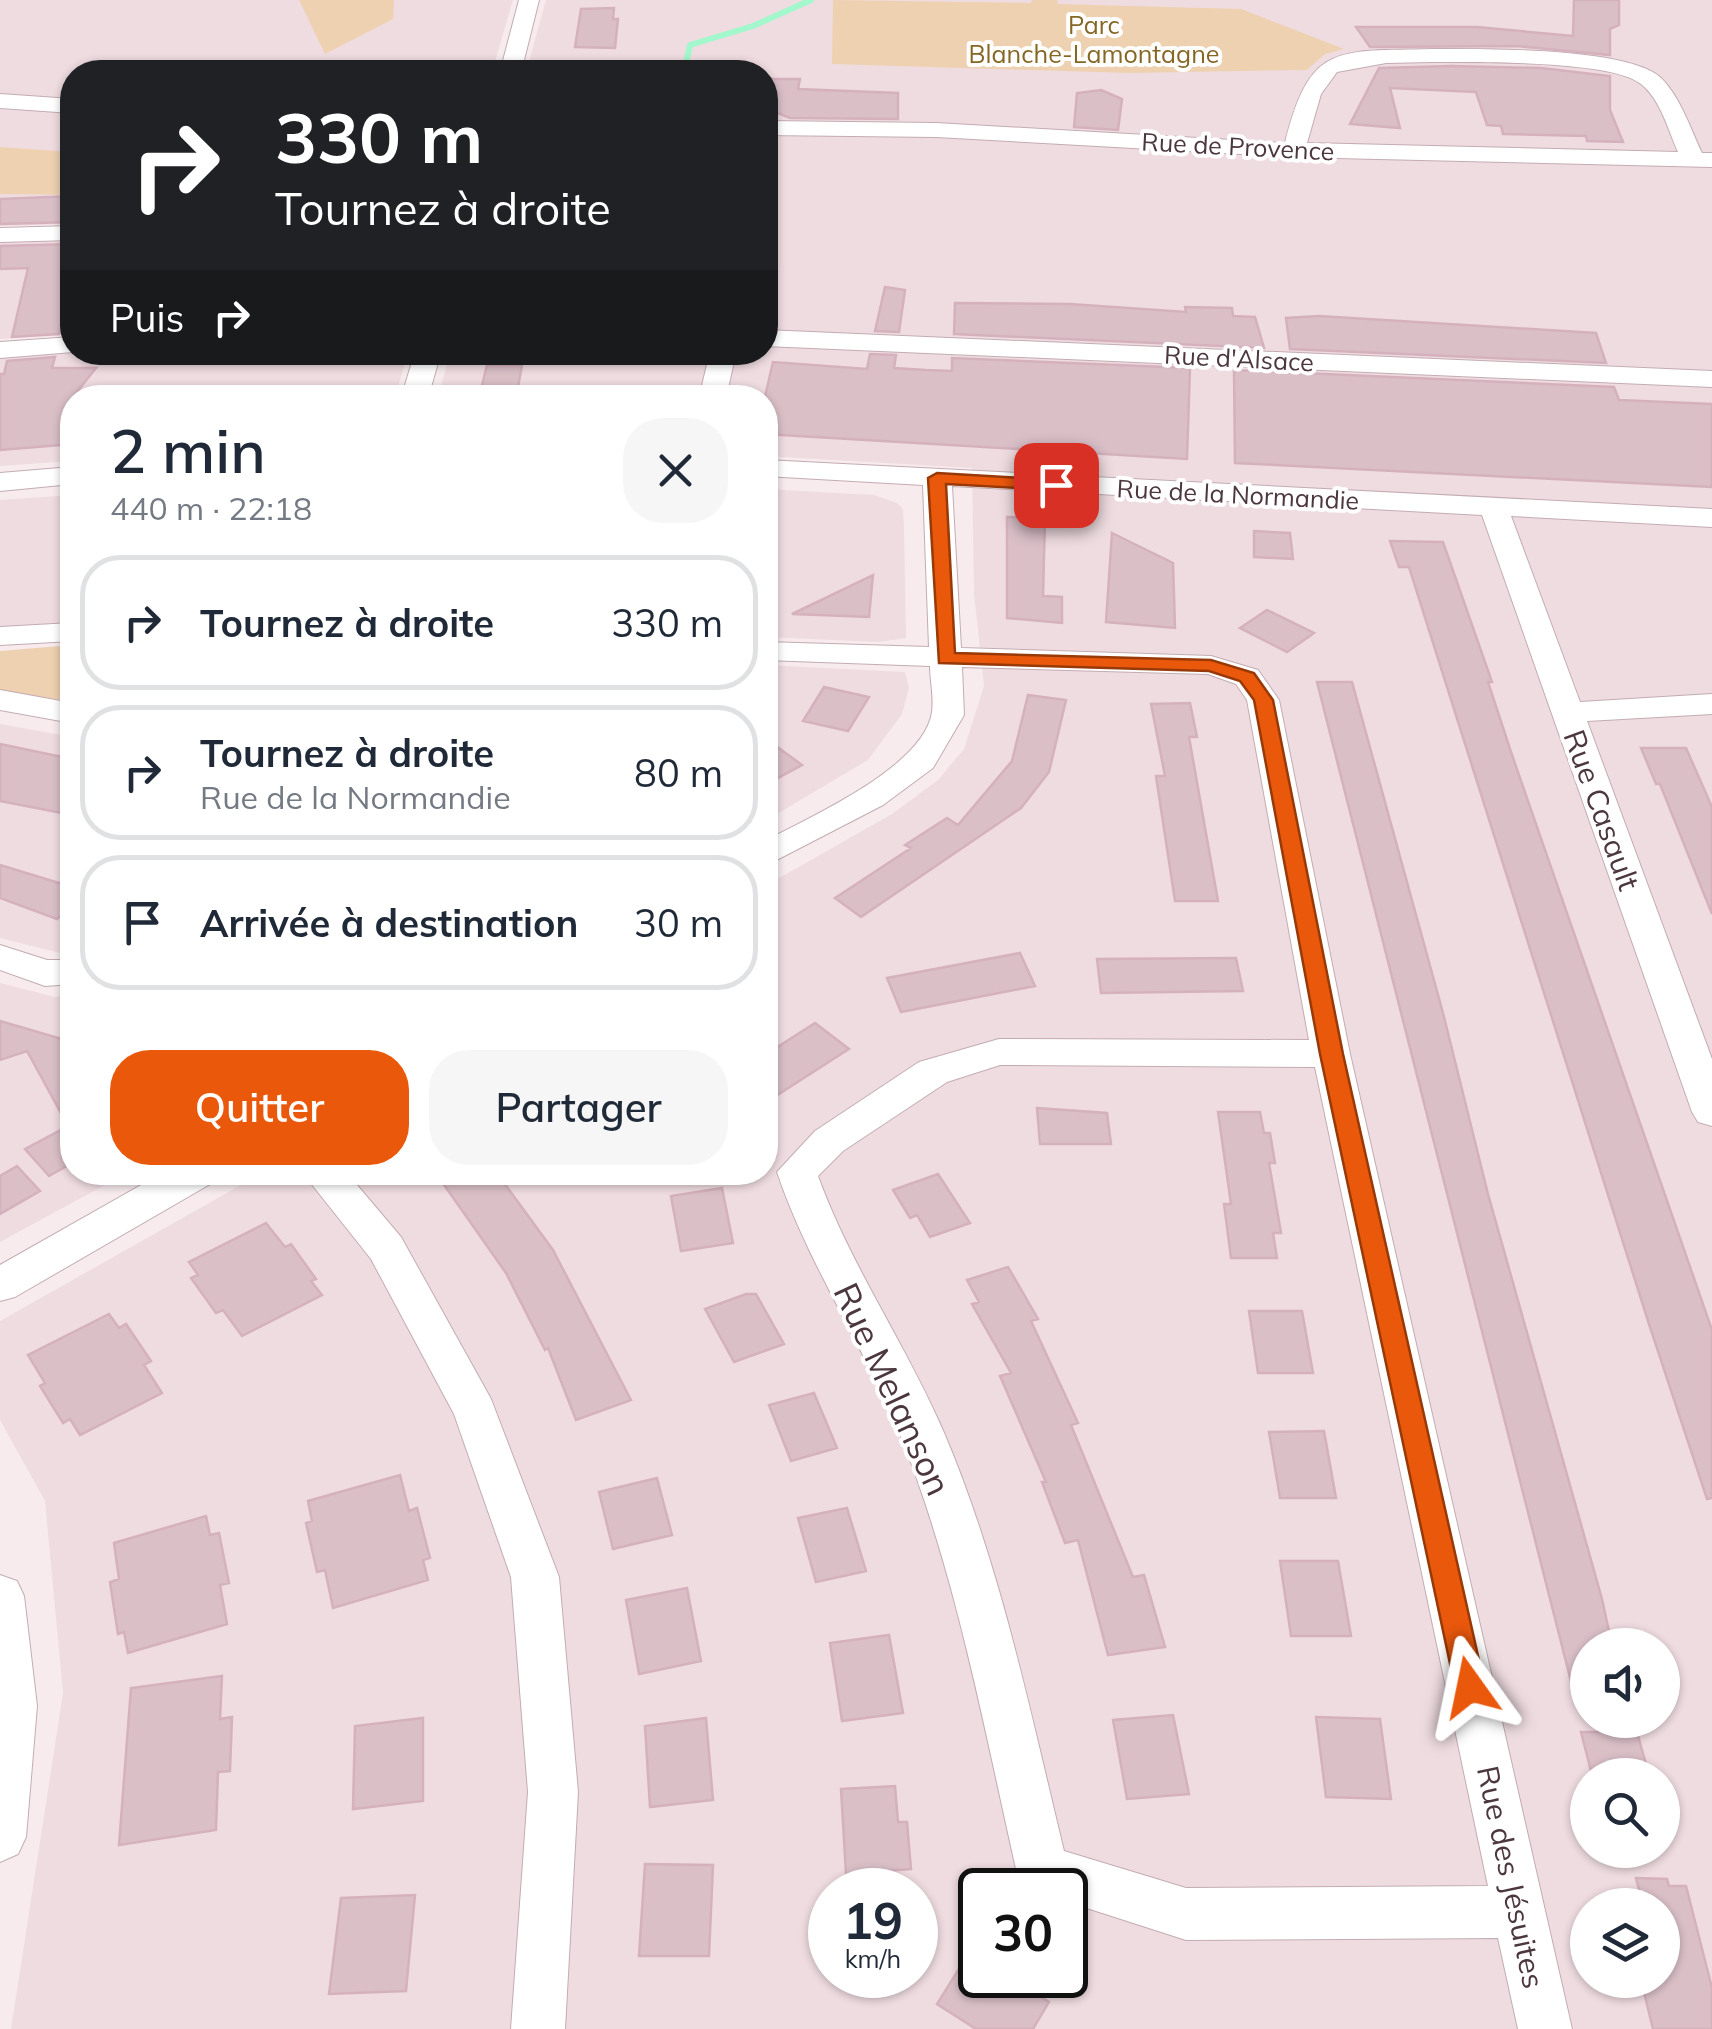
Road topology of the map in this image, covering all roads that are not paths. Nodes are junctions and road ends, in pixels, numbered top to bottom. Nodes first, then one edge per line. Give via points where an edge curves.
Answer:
1 (529, 0) edge
2 (513, 60) edge
3 (0, 102) edge
4 (60, 105) edge
5 (778, 128) edge
6 (1294, 150) junction
7 (1702, 159) edge
8 (60, 233) edge
9 (0, 234) edge
10 (778, 339) edge
11 (60, 346) edge
12 (0, 350) edge
13 (1712, 379) edge
14 (778, 469) edge
15 (60, 477) edge
16 (937, 478) junction
17 (0, 482) edge
18 (1494, 508) junction
19 (1712, 518) edge
20 (60, 633) edge
21 (0, 636) edge
22 (778, 652) edge
23 (945, 658) junction
24 (0, 700) edge
25 (1712, 704) edge
26 (60, 711) edge
27 (1566, 712) junction
28 (778, 848) edge
29 (0, 957) edge
30 (60, 972) edge
31 (1331, 1054) junction
32 (1712, 1112) edge
33 (175, 1185) edge
34 (333, 1185) edge
35 (0, 1285) edge
36 (0, 1596) edge
37 (0, 1836) edge
38 (1519, 1912) junction
39 (538, 2029) edge
40 (1545, 2029) edge

1 - 2 street
3 - 4 street
5 - 6 street, Rue de Provence
6 - 7 street, Rue de Provence
6 - 7 street via 1325,70 1363,56 1437,56 1593,63 1641,73
8 - 9 street
10 - 13 street, Rue d'Alsace
11 - 12 street
14 - 16 street, Rue de la Normandie
15 - 17 street
16 - 18 street, Rue de la Normandie
16 - 23 street
18 - 19 street, Rue de la Normandie
18 - 27 street, Rue Casault
20 - 21 street
22 - 23 street, Rue des Jésuites
23 - 28 street via 948,715 920,761 871,798
23 - 31 street, Rue des Jésuites via 1211,665 1247,677 1263,700
24 - 26 street
25 - 27 street
27 - 32 street, Rue Casault
29 - 30 street
31 - 38 street, Rue des Jésuites
31 - 38 street, Rue Melanson via 999,1052 933,1072 828,1141 797,1172 812,1221 922,1432 960,1539 1042,1869 1186,1914
33 - 35 street
34 - 39 street via 386,1248 475,1412 534,1577 554,1792
36 - 37 street via 12,1706
38 - 40 street, Rue des Jésuites

